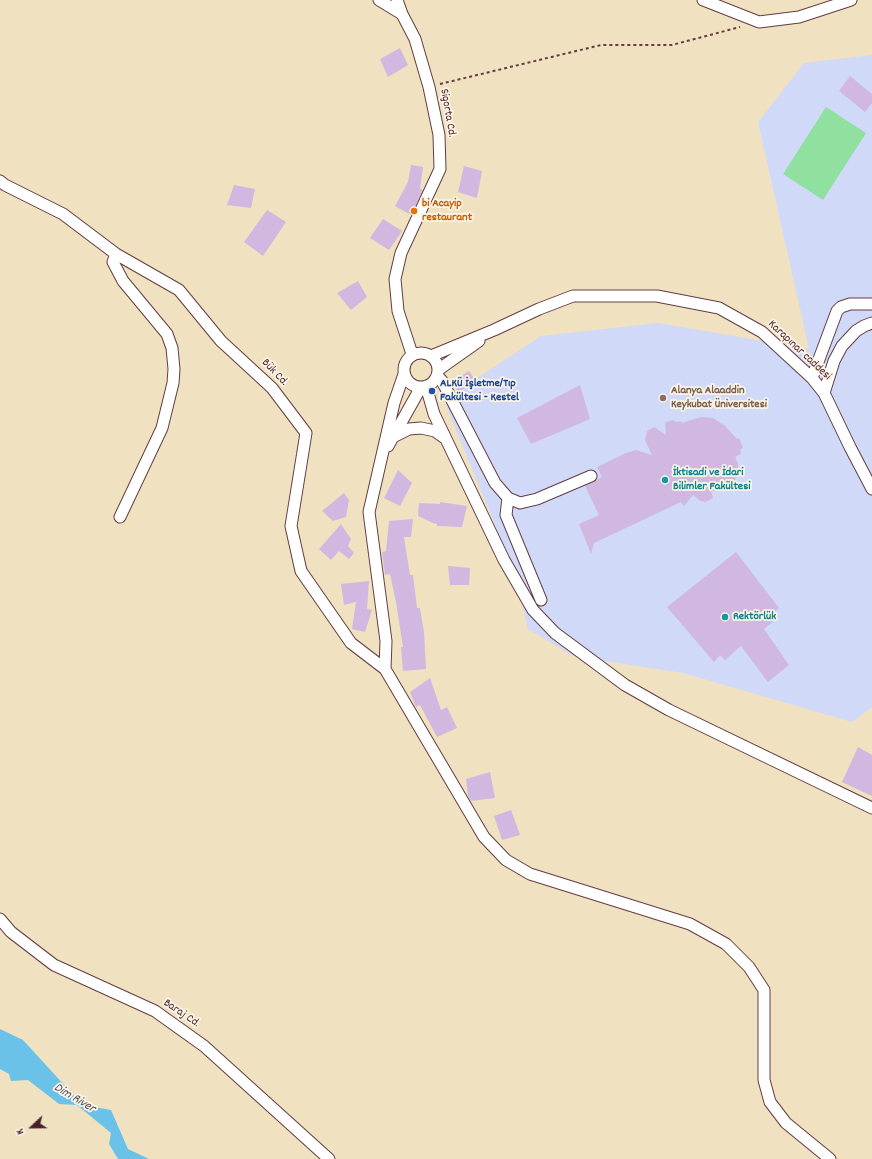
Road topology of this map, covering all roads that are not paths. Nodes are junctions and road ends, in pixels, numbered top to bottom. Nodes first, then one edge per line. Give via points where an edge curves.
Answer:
1 (379, 0) edge
2 (397, 0) edge
3 (402, 0) edge
4 (703, 0) edge
5 (851, 0) edge
6 (402, 14) junction
7 (0, 181) edge
8 (116, 254) junction
9 (872, 304) edge
10 (872, 324) edge
11 (494, 330) junction
12 (412, 354) junction
13 (431, 356) junction
14 (404, 374) junction
15 (812, 378) junction
16 (431, 380) junction
17 (824, 393) junction
18 (393, 437) junction
19 (446, 439) junction
20 (381, 461) junction
21 (590, 476) dead end
22 (872, 489) edge
23 (508, 498) junction
24 (120, 517) dead end
25 (541, 600) dead end
26 (385, 669) junction
27 (872, 808) edge
28 (0, 919) edge
29 (329, 1159) edge
30 (830, 1159) edge

1 - 6 street
2 - 6 street, Sigorta Cd.
3 - 6 street
4 - 5 street via 759,22 799,17
6 - 12 street, Sigorta Cd. via 415,39 439,135 440,169 401,253 396,279 398,311
7 - 8 street, Bük Cd. via 63,214
8 - 24 street via 113,262 123,281 167,334 172,348 174,369 162,428
8 - 26 street, Bük Cd. via 179,290 221,340 272,388 306,433 291,526 301,571 351,643
9 - 15 street via 850,304 837,311
10 - 17 street via 856,331 842,346 834,361
11 - 13 street, Karapınar caddesi
11 - 15 street, Karapınar caddesi via 573,296 657,296 719,308 762,332
11 - 16 street, Karapınar caddesi
12 - 13 street via 422,352
12 - 14 street via 404,363
13 - 16 street via 436,362
14 - 16 street via 410,384
14 - 20 street via 394,403
15 - 17 street, Karapınar caddesi
16 - 18 street
16 - 19 street via 431,405
16 - 23 street via 442,381 495,483
17 - 22 street, Karapınar caddesi
18 - 19 street via 409,429 421,428 435,431
18 - 20 street
19 - 27 street via 504,560 533,610 555,633 624,685 669,710
20 - 26 street via 369,512 386,641
21 - 23 street via 537,499 520,503
23 - 25 street via 506,515
26 - 30 street via 484,837 506,860 530,874 690,924 726,944 749,967 764,990 764,1080 770,1102 786,1123
28 - 29 street, Baraj Cd. via 12,932 54,965 155,1011 204,1046

